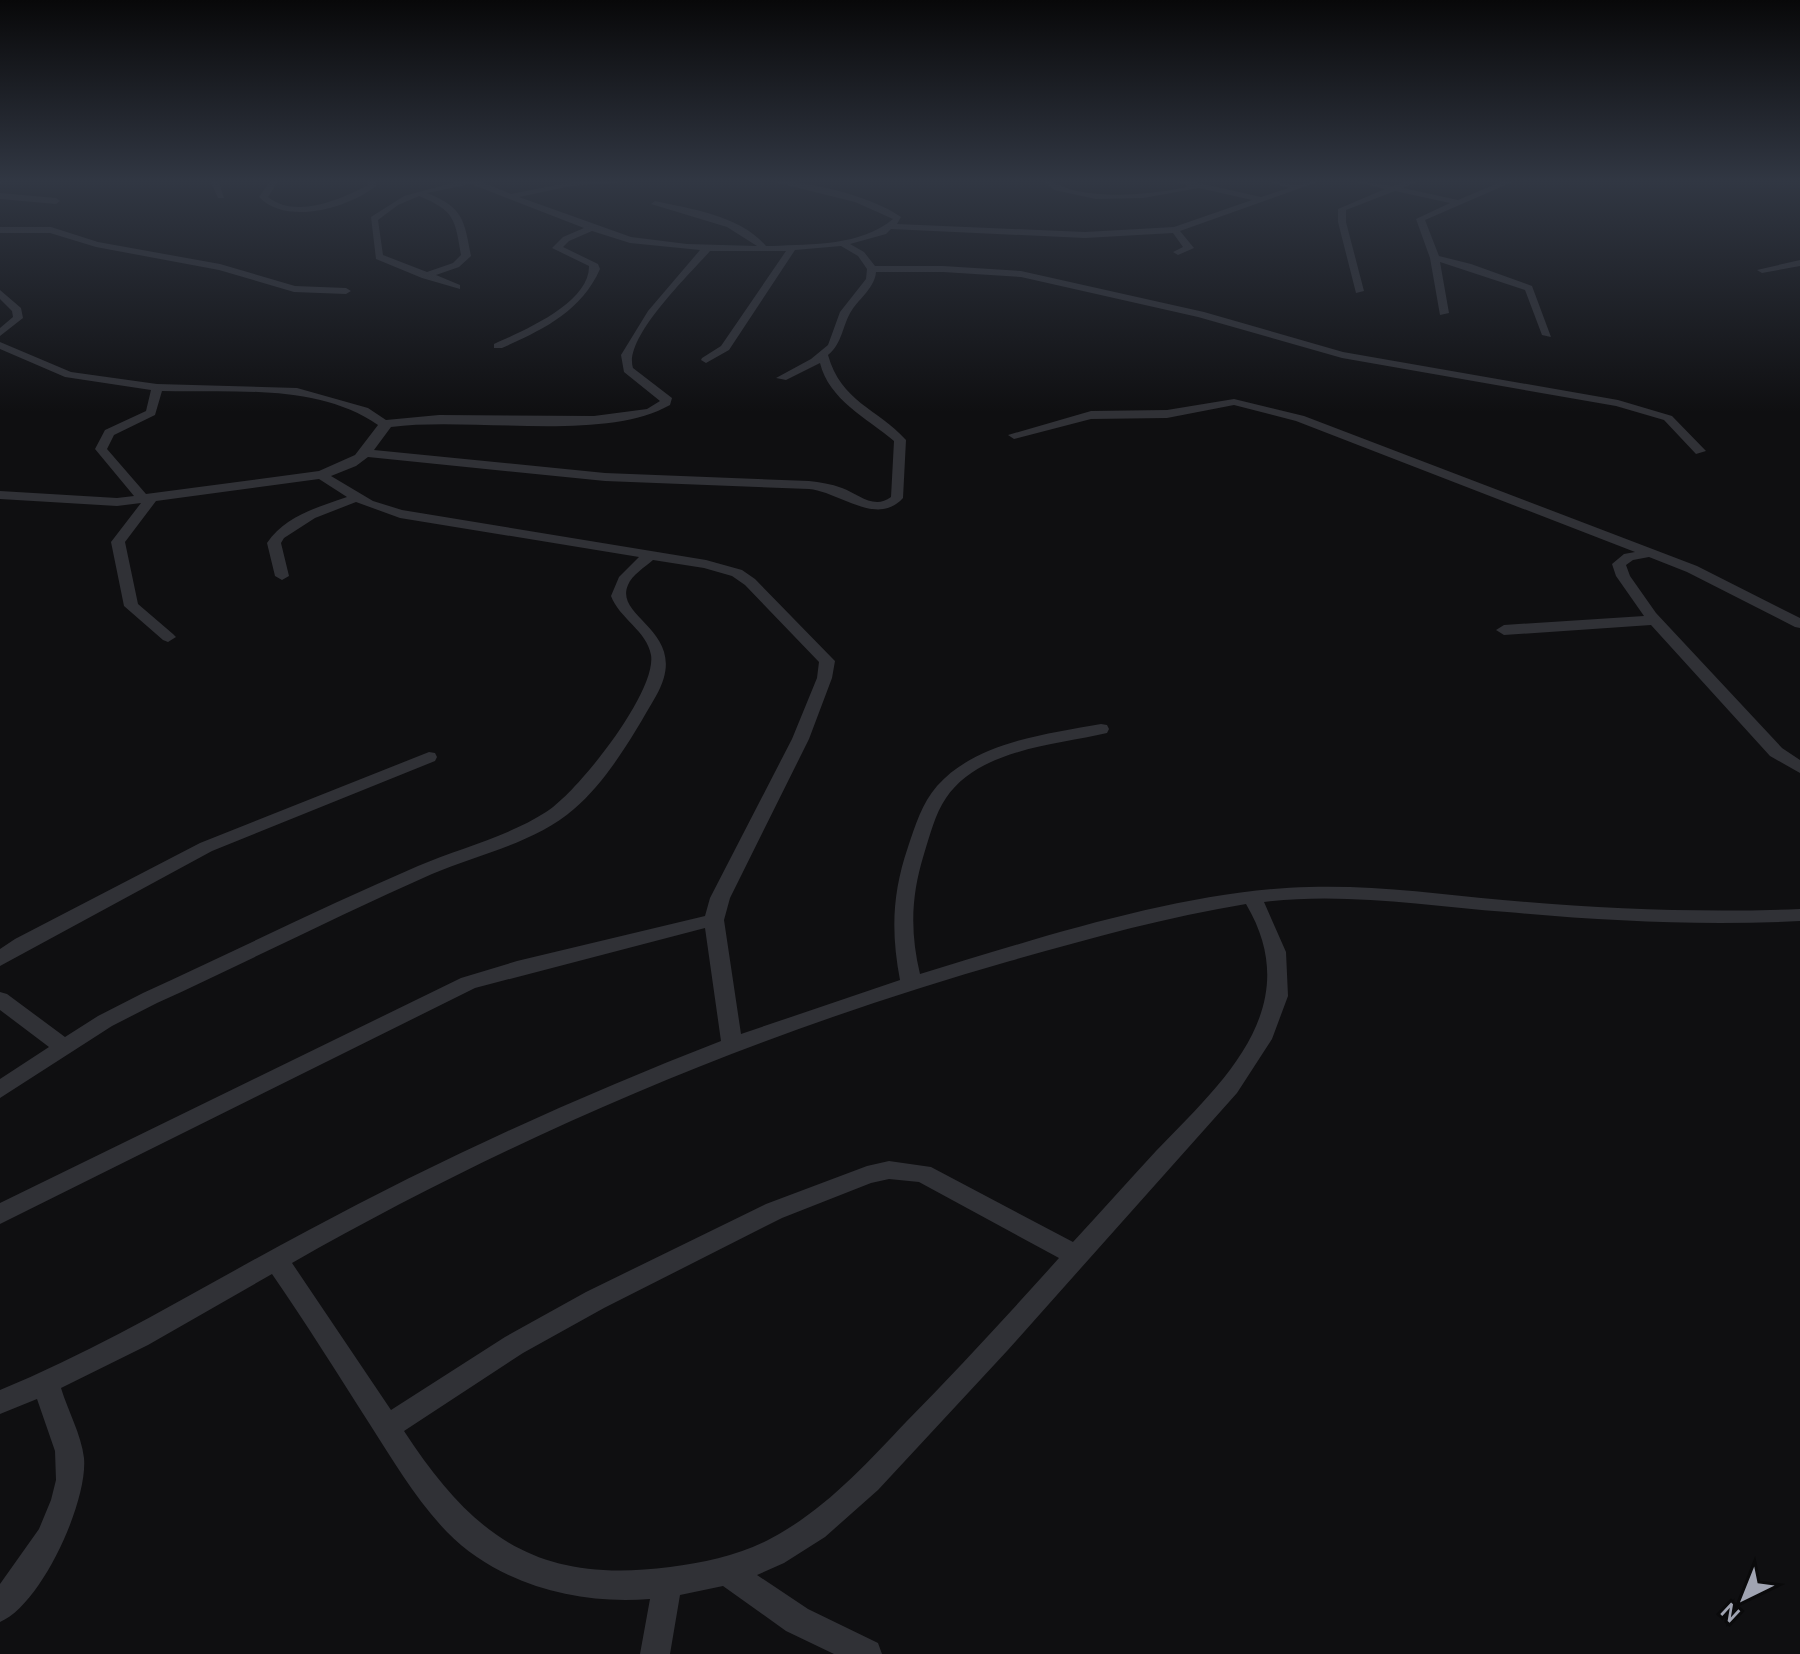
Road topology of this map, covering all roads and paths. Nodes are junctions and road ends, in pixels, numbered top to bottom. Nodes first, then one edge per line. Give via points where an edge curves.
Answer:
1 (167, 257) edge
2 (379, 257) edge
3 (465, 257) edge
4 (578, 257) edge
5 (700, 257) edge
6 (786, 257) edge
7 (863, 257) edge
8 (1351, 257) edge
9 (1435, 258) joint
10 (1800, 263) edge
11 (872, 269) junction
12 (1762, 270) dead end
13 (425, 276) junction
14 (457, 287) dead end
15 (346, 291) dead end
16 (1359, 291) dead end
17 (0, 294) edge
18 (1444, 313) dead end
19 (0, 333) edge
20 (1547, 335) dead end
21 (0, 345) edge
22 (498, 346) dead end
23 (19, 353) junction
24 (823, 355) junction
25 (0, 359) edge
26 (706, 360) dead end
27 (782, 378) dead end
28 (157, 387) junction
29 (384, 424) junction
30 (1014, 435) dead end
31 (1700, 451) dead end
32 (367, 453) junction
33 (321, 475) junction
34 (0, 495) edge
35 (356, 498) junction
36 (148, 499) junction
37 (1650, 553) junction
38 (651, 554) junction
39 (282, 576) dead end
40 (1654, 620) junction
41 (1800, 624) edge
42 (1504, 630) dead end
43 (168, 637) dead end
44 (1101, 729) dead end
45 (429, 757) dead end
46 (1800, 768) edge
47 (1251, 897) junction
48 (1800, 915) edge
49 (714, 920) junction
50 (0, 959) edge
51 (911, 982) junction
52 (0, 999) edge
53 (732, 1045) junction
54 (64, 1047) junction
55 (0, 1090) edge
56 (0, 1214) edge
57 (1077, 1256) junction
58 (276, 1260) junction
59 (46, 1384) junction
60 (0, 1402) edge
61 (387, 1427) junction
62 (727, 1571) junction
63 (668, 1581) junction
64 (0, 1607) edge
65 (655, 1654) edge
66 (867, 1654) edge

1 - 15 street via 294,289
2 - 13 street
3 - 13 street
4 - 22 street via 593,264 590,282 548,322
5 - 29 street via 626,353 628,370 666,398 659,409 557,421
6 - 26 street via 725,348
7 - 11 street
8 - 16 street
9 - 18 street
9 - 20 street via 1529,288
10 - 12 street
11 - 24 street via 871,279 846,309 837,339
11 - 31 street via 1021,274 1200,314 1342,355 1618,403 1668,418
13 - 14 street
17 - 19 street via 18,318
21 - 23 street
23 - 25 street
23 - 28 street via 69,375
24 - 27 street
24 - 32 street via 825,370 843,398 900,440 897,498 888,505 873,507 835,489 794,483 605,477
28 - 29 street via 297,391 364,410
28 - 36 street via 151,413 109,433 101,449
29 - 32 street
30 - 37 street via 1091,415 1167,414 1243,402 1300,418
32 - 33 street
33 - 35 street
33 - 36 street
34 - 36 street via 105,503
35 - 38 street via 400,514
35 - 39 street via 279,533 274,543
36 - 43 street via 118,542 131,606
37 - 40 street via 1619,564
37 - 41 street via 1713,578
38 - 49 street via 716,565 743,577 827,661 806,726 720,898
38 - 54 street via 617,592 619,604 656,646 660,672 567,806 150,998
40 - 42 street
40 - 46 street via 1776,752
44 - 51 street via 1015,748 943,790 902,895 900,922
45 - 50 street via 206,847
47 - 48 street via 1351,894 1723,919
47 - 51 street via 1202,905
47 - 57 street via 1274,939 1281,974 1264,1033 1230,1085
49 - 53 street
49 - 56 street via 468,983
51 - 53 street
52 - 54 street
53 - 58 street via 466,1161
54 - 55 street
57 - 61 street via 923,1173 889,1170 867,1175 748,1223 595,1300
57 - 62 street via 981,1364 830,1518 771,1556
58 - 59 street
58 - 61 street
59 - 60 street
59 - 64 street via 70,1459 66,1498 45,1547
61 - 63 street via 446,1509 493,1551 527,1567 591,1584
62 - 63 street
62 - 66 street via 797,1620
63 - 65 street

